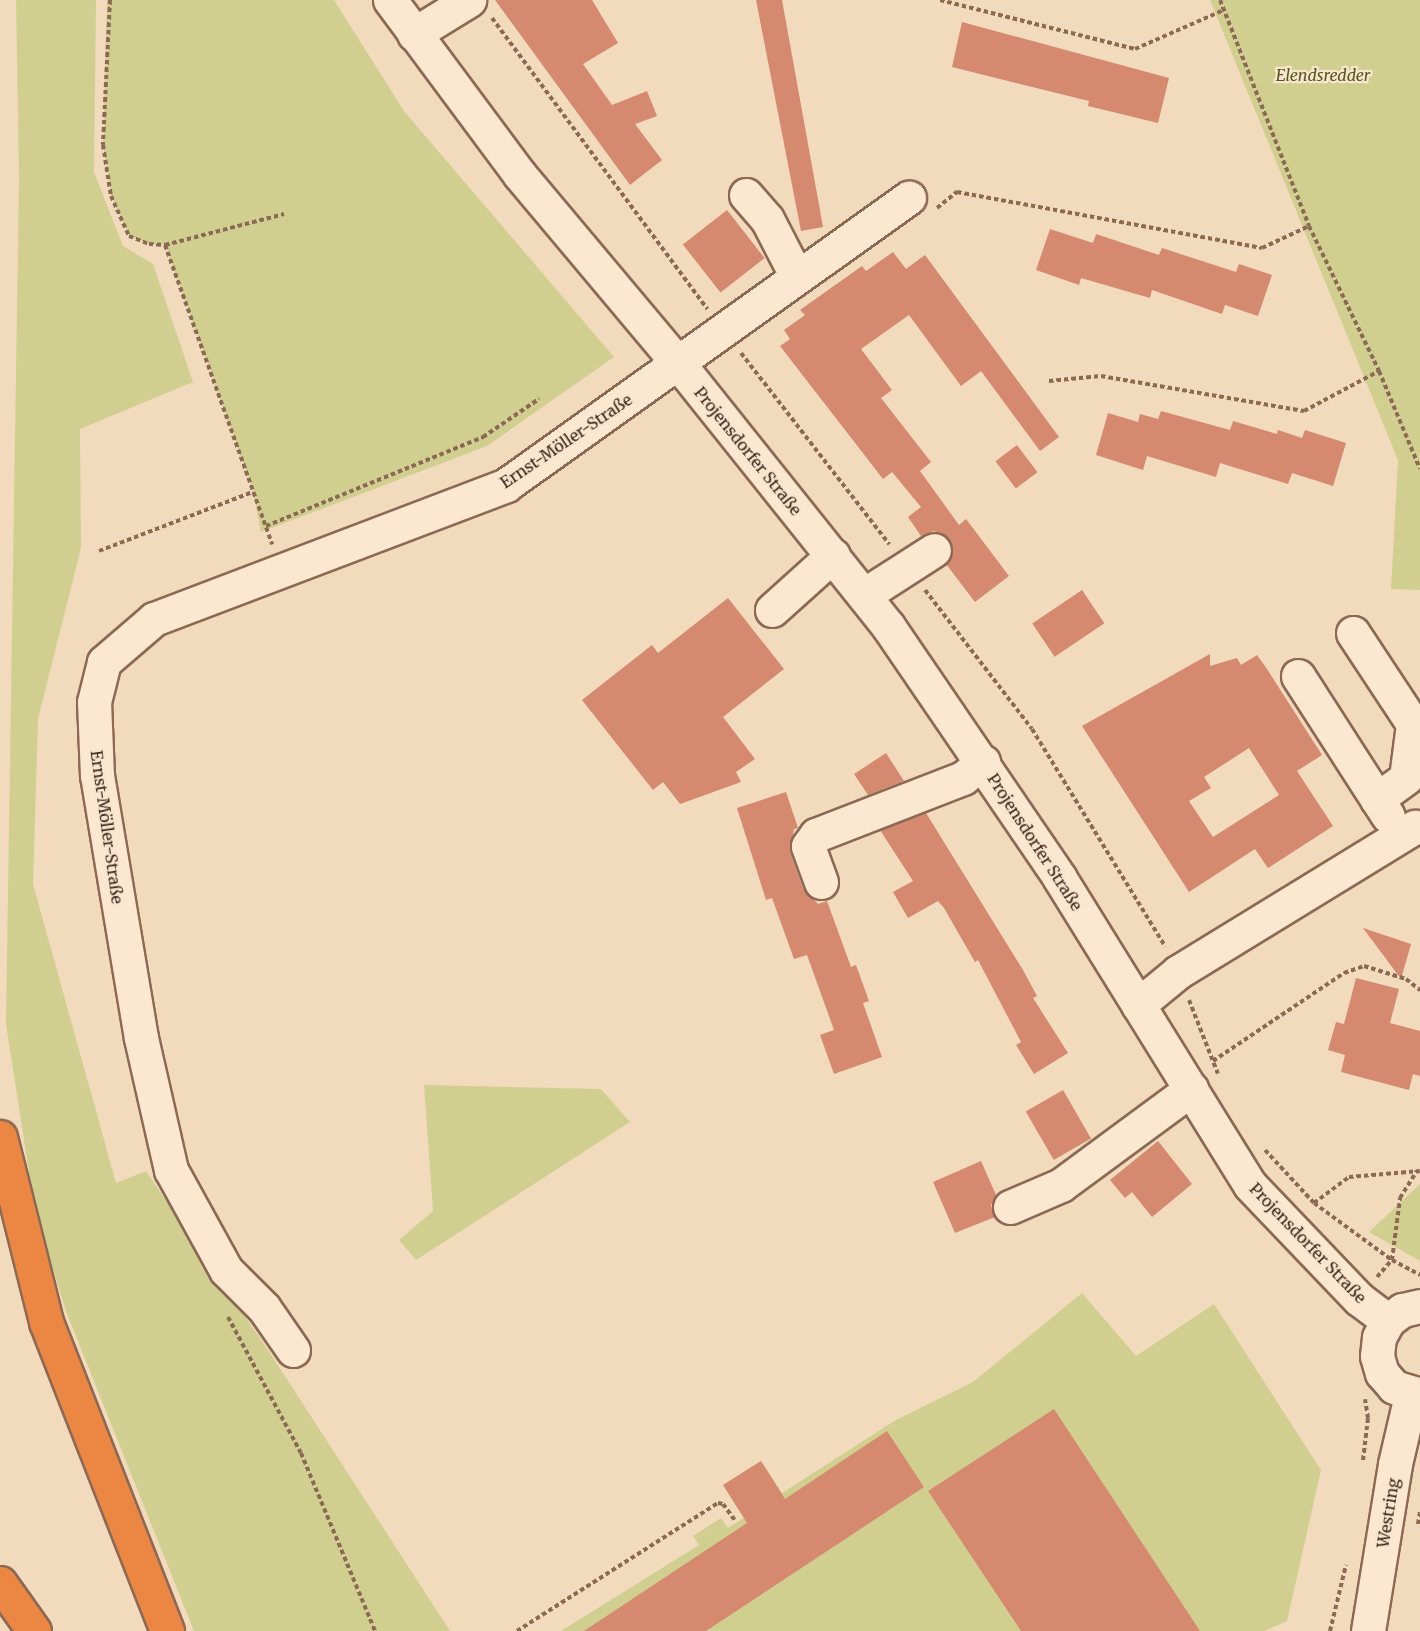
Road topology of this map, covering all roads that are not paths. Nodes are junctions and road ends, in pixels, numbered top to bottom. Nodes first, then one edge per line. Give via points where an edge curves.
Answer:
1 (390, 0) edge
2 (479, 7) edge
3 (414, 34) junction
4 (746, 195) dead end
5 (921, 205) road end
6 (797, 278) junction
7 (678, 363) junction
8 (934, 550) dead end
9 (832, 555) junction
10 (864, 595) junction
11 (772, 610) dead end
12 (1353, 633) dead end
13 (1298, 676) dead end
14 (983, 762) junction
15 (1377, 799) junction
16 (821, 882) dead end
17 (1138, 1005) junction
18 (1206, 1086) junction
19 (0, 1137) edge
20 (1010, 1207) dead end
21 (1420, 1306) edge
22 (1388, 1322) junction
23 (293, 1350) dead end
24 (1415, 1395) edge
25 (0, 1583) edge
26 (34, 1631) edge
27 (167, 1631) edge
28 (1368, 1631) edge

1 - 3 street, Projensdorfer Straße
2 - 3 street
3 - 7 street, Projensdorfer Straße via 520,175
4 - 6 street via 767,219
5 - 6 street
6 - 7 street
7 - 9 street, Projensdorfer Straße
7 - 23 street, Ernst-Möller-Straße via 506,485 154,619 104,662 94,702 97,776 141,1038 171,1170 226,1270 264,1308
8 - 10 street
9 - 10 street, Projensdorfer Straße
9 - 11 street
10 - 14 street, Projensdorfer Straße
12 - 15 street via 1413,724 1406,778
13 - 15 street
14 - 16 street via 963,778 816,835 808,846
14 - 17 street, Projensdorfer Straße
15 - 17 street via 1408,831 1178,972
17 - 18 street, Projensdorfer Straße
18 - 20 street via 1061,1185
18 - 22 street, Projensdorfer Straße via 1250,1185 1359,1299
19 - 27 highway via 46,1322
21 - 22 street via 1402,1310
22 - 24 street via 1379,1337 1377,1356 1382,1373 1394,1387
24 - 28 street, Westring via 1395,1464
25 - 26 highway

